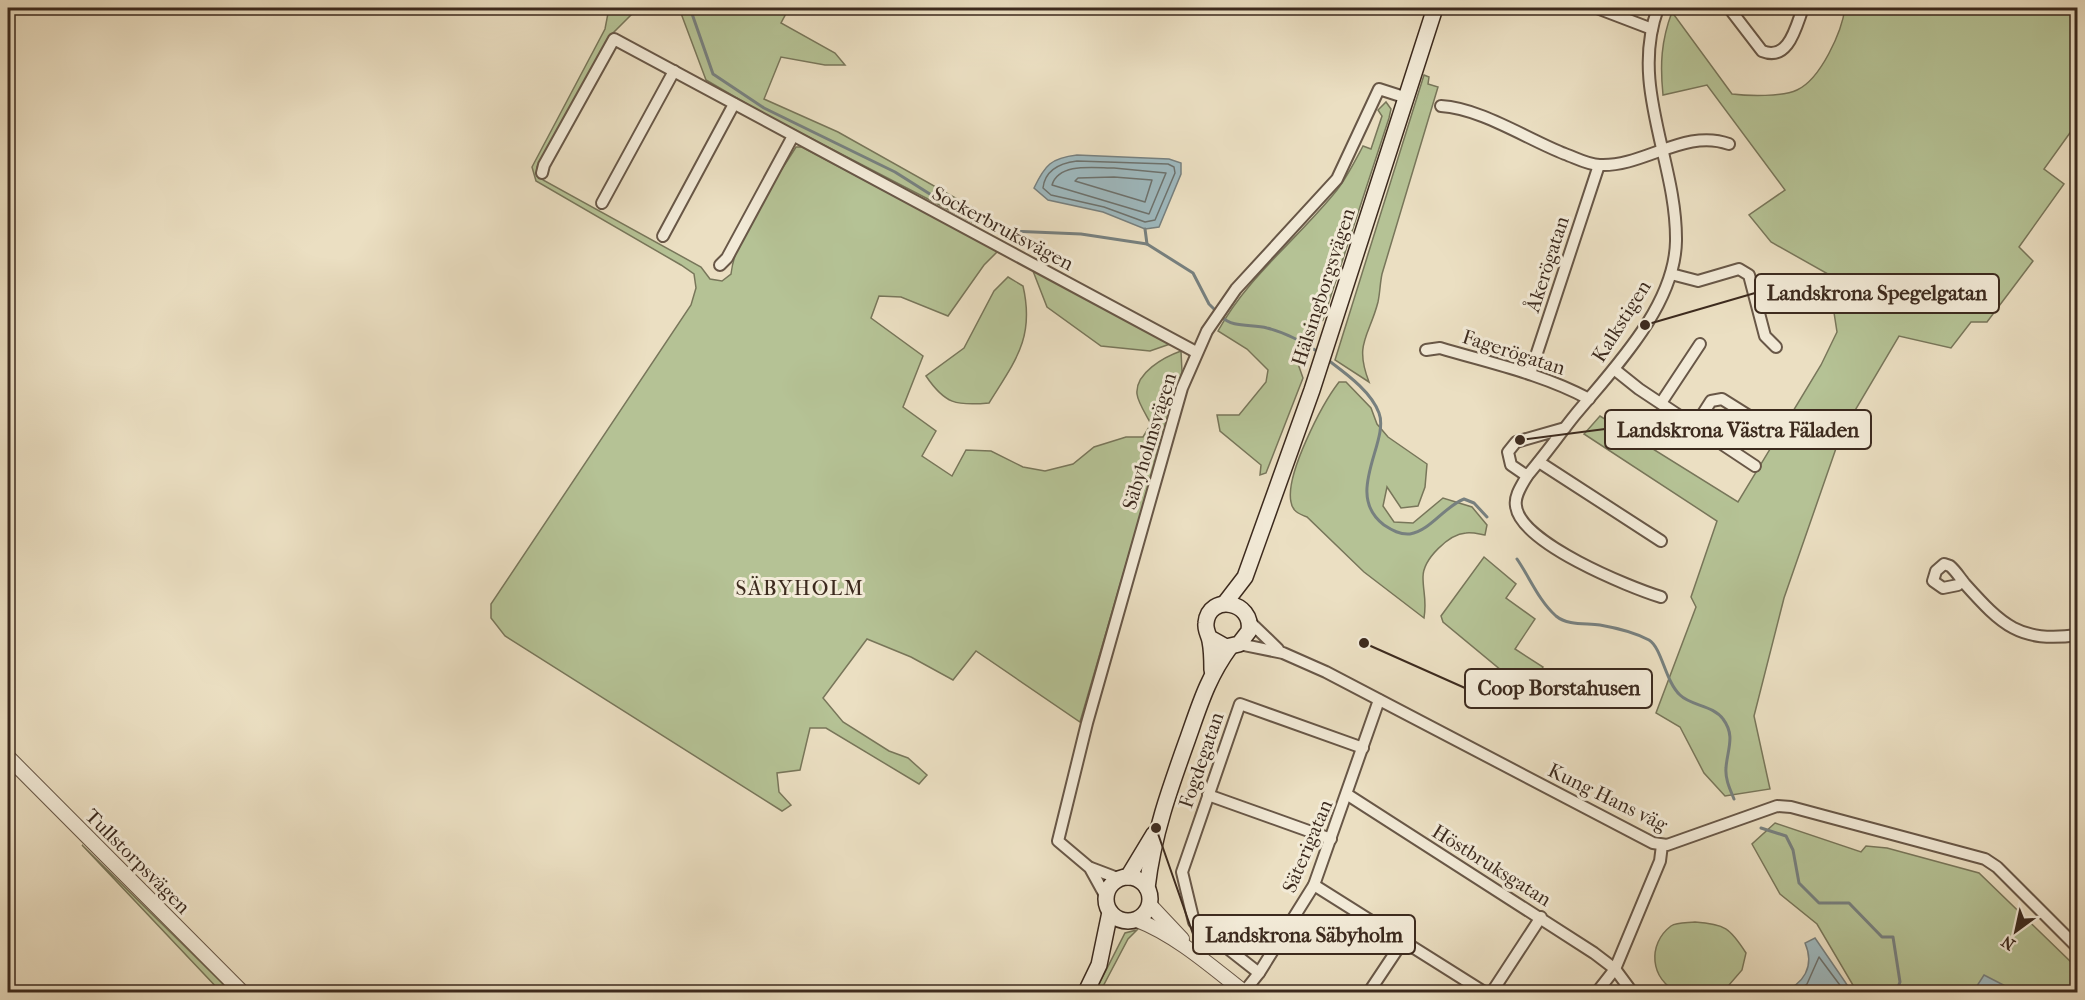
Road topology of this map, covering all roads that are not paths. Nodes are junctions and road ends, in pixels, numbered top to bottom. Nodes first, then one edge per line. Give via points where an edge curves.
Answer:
1 (1435, 8) edge
2 (1597, 8) edge
3 (1658, 8) edge
4 (1729, 8) edge
5 (1803, 8) edge
6 (1652, 29) junction
7 (674, 71) junction
8 (1407, 98) junction
9 (734, 104) junction
10 (1441, 106) dead end
11 (793, 136) junction
12 (1730, 144) dead end
13 (1661, 150) junction
14 (1599, 165) junction
15 (542, 173) dead end
16 (602, 203) dead end
17 (663, 236) dead end
18 (720, 265) dead end
19 (1671, 274) junction
20 (1700, 344) dead end
21 (1776, 347) dead end
22 (1426, 350) dead end
23 (1196, 352) junction
24 (1614, 369) junction
25 (1530, 374) junction
26 (1589, 399) junction
27 (1661, 403) junction
28 (1695, 426) junction
29 (1565, 428) junction
30 (1773, 431) dead end
31 (1539, 462) junction
32 (1755, 466) dead end
33 (1527, 476) junction
34 (1661, 541) dead end
35 (1245, 577) junction
36 (1962, 580) dead end
37 (1661, 597) dead end
38 (1225, 603) junction
39 (1247, 616) junction
40 (2078, 634) edge
41 (1210, 638) junction
42 (1235, 645) junction
43 (1283, 653) junction
44 (1212, 670) junction
45 (1379, 700) junction
46 (1363, 748) junction
47 (8, 757) edge
48 (1208, 795) junction
49 (1348, 795) junction
50 (1156, 832) junction
51 (1331, 839) junction
52 (1662, 845) junction
53 (1090, 868) junction
54 (1124, 878) junction
55 (1314, 885) junction
56 (1147, 888) junction
57 (1108, 904) junction
58 (1150, 904) junction
59 (1541, 917) junction
60 (1133, 921) junction
61 (1402, 941) junction
62 (2078, 948) edge
63 (1203, 959) junction
64 (1099, 965) junction
65 (1615, 969) junction
66 (1259, 973) junction
67 (1244, 992) edge
68 (242, 993) edge
69 (1086, 993) edge
70 (1369, 993) edge
71 (1484, 993) edge
72 (1492, 993) edge
73 (1597, 993) edge
74 (1632, 993) edge

1 - 8 main road, Hälsingborgsvägen
2 - 6 street
3 - 6 street, Kalkstigen
4 - 5 street via 1762,51 1775,53 1791,40
6 - 13 street, Kalkstigen via 1647,71
7 - 9 street, Sockerbruksvägen
7 - 15 street, Sockerbruksvägen via 614,39
7 - 16 street
8 - 23 street, Säbyholmsvägen via 1379,89 1337,179 1236,289
8 - 35 main road, Hälsingborgsvägen via 1312,390
9 - 11 street, Sockerbruksvägen
9 - 17 street
10 - 14 street via 1458,107
11 - 18 street
11 - 23 street, Sockerbruksvägen
12 - 13 street via 1716,139
13 - 14 street
13 - 19 street, Kalkstigen via 1676,241
14 - 25 street, Åkerögatan
19 - 21 street via 1698,281 1739,269 1749,275 1765,336
19 - 24 street, Kalkstigen via 1645,325
20 - 27 street
22 - 25 street, Fagerögatan via 1440,348
23 - 53 street, Säbyholmsvägen via 1182,388 1060,828 1058,841
24 - 26 street, Kalkstigen
24 - 27 street
25 - 26 street, Fagerögatan
26 - 29 street, Kalkstigen
27 - 28 street
28 - 30 street via 1711,401 1722,399
28 - 32 street
29 - 31 street, Kalkstigen
29 - 33 street via 1513,444 1508,452 1509,462
31 - 33 street, Kalkstigen
31 - 34 street
33 - 37 street, Kalkstigen via 1515,503 1529,528 1581,564
35 - 38 main road, Hälsingborgsvägen
35 - 39 main road, Hälsingborgsvägen
36 - 40 street via 1994,616 2012,629 2041,638
38 - 39 main road via 1235,605
38 - 41 main road via 1208,616
39 - 42 main road via 1248,635
39 - 43 street, Kung Hans väg
41 - 42 main road via 1219,645
41 - 44 main road
42 - 43 street, Kung Hans väg
42 - 44 main road
43 - 45 street, Kung Hans väg
44 - 50 main road
45 - 46 street, Säterigatan
45 - 52 street, Kung Hans väg
46 - 48 street, Fogdegatan via 1240,704
46 - 49 street, Säterigatan
47 - 68 street, Tullstorpsvägen
48 - 51 street
48 - 66 street, Fogdegatan via 1183,865 1191,912 1194,922
49 - 51 street, Säterigatan
49 - 59 street, Höstbruksgatan
50 - 54 main road
50 - 56 main road
51 - 55 street, Säterigatan
52 - 62 street, Kung Hans väg via 1777,806 1791,807 1985,859
52 - 65 street via 1660,861
53 - 54 street, Säbyholmsvägen
53 - 57 street, Säbyholmsvägen
54 - 56 main road via 1139,880
54 - 57 main road via 1112,884
55 - 61 street
55 - 66 street, Säterigatan
56 - 58 main road
57 - 60 main road via 1118,919
57 - 64 main road
58 - 60 main road via 1145,914
58 - 63 street
59 - 65 street, Höstbruksgatan
59 - 72 street
60 - 63 street via 1156,929
60 - 64 main road
61 - 70 street
61 - 71 street
63 - 67 street
64 - 69 main road
65 - 73 street
65 - 74 street, Höstbruksgatan
66 - 67 street, Säterigatan

